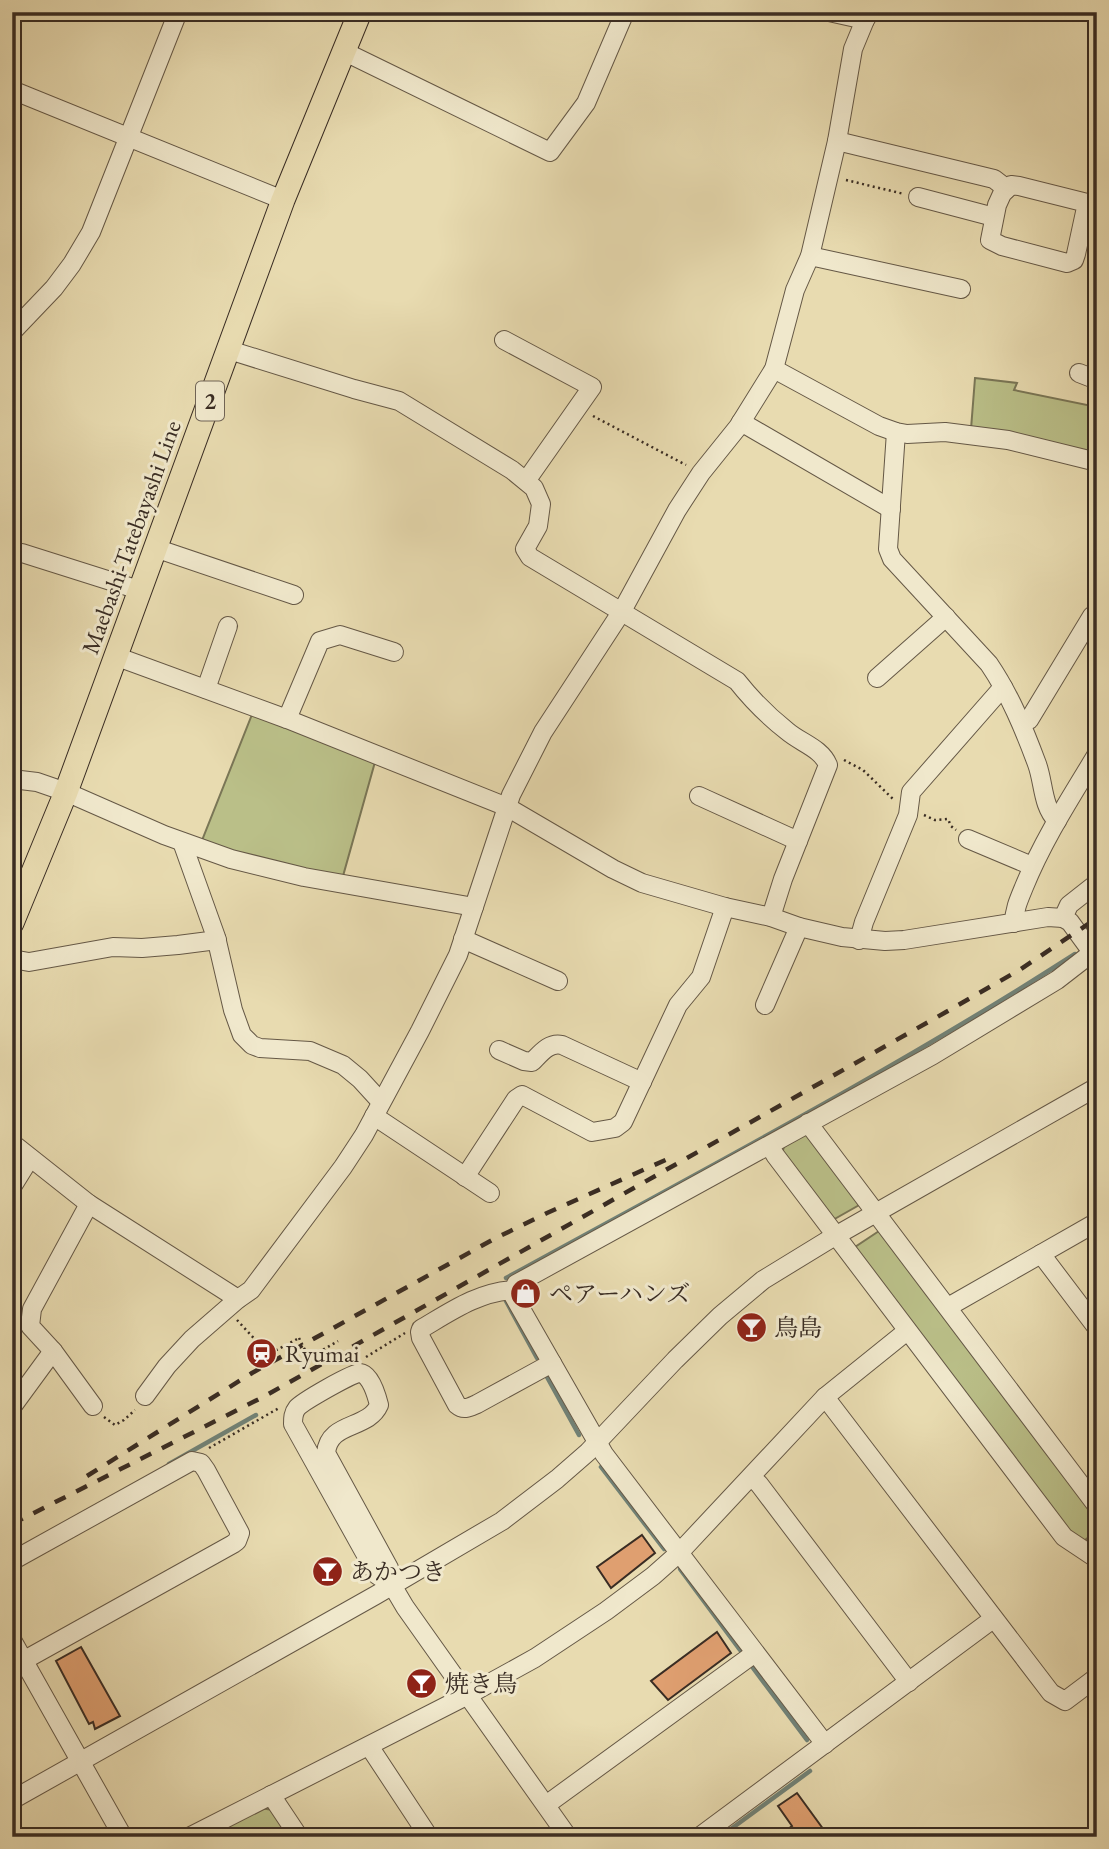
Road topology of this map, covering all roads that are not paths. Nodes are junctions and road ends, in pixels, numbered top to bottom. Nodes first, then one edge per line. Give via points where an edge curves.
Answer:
1 (178, 12) edge
2 (360, 12) edge
3 (625, 12) edge
4 (829, 12) edge
5 (867, 16) edge
6 (343, 51) junction
7 (12, 90) edge
8 (128, 136) junction
9 (837, 141) junction
10 (1007, 189) junction
11 (918, 197) road end
12 (283, 200) junction
13 (1092, 204) edge
14 (994, 216) junction
15 (810, 256) junction
16 (961, 289) dead end
17 (12, 332) edge
18 (504, 340) dead end
19 (229, 350) junction
20 (774, 369) junction
21 (1079, 373) dead end
22 (1097, 380) edge
23 (741, 422) junction
24 (896, 432) junction
25 (1097, 462) edge
26 (526, 481) junction
27 (891, 509) junction
28 (155, 548) junction
29 (22, 553) dead end
30 (139, 590) junction
31 (294, 595) dead end
32 (622, 611) junction
33 (1097, 612) edge
34 (946, 617) junction
35 (228, 626) dead end
36 (394, 652) dead end
37 (115, 656) junction
38 (877, 678) dead end
39 (1003, 687) junction
40 (206, 689) junction
41 (288, 719) junction
42 (1021, 722) junction
43 (1097, 754) edge
44 (13, 778) edge
45 (66, 792) junction
46 (699, 796) dead end
47 (507, 807) junction
48 (1057, 821) junction
49 (968, 839) road end
50 (798, 841) junction
51 (182, 842) junction
52 (1032, 866) junction
53 (1097, 883) edge
54 (474, 907) junction
55 (725, 907) junction
56 (772, 917) junction
57 (1063, 918) junction
58 (12, 923) edge
59 (1014, 923) junction
60 (799, 927) junction
61 (463, 939) junction
62 (217, 940) junction
63 (859, 940) junction
64 (1095, 953) edge
65 (12, 959) edge
66 (558, 981) dead end
67 (765, 1005) dead end
68 (499, 1050) dead end
69 (642, 1082) junction
70 (1097, 1087) edge
71 (377, 1109) junction
72 (808, 1123) junction
73 (12, 1143) edge
74 (770, 1146) junction
75 (30, 1157) junction
76 (465, 1177) junction
77 (12, 1187) edge
78 (490, 1193) dead end
79 (89, 1204) junction
80 (876, 1213) junction
81 (1097, 1222) edge
82 (836, 1236) junction
83 (1041, 1254) junction
84 (513, 1290) junction
85 (232, 1304) junction
86 (948, 1307) junction
87 (1097, 1328) edge
88 (908, 1331) junction
89 (52, 1351) junction
90 (552, 1363) junction
91 (145, 1396) road end
92 (825, 1396) junction
93 (93, 1406) road end
94 (12, 1407) edge
95 (597, 1443) junction
96 (751, 1477) junction
97 (1097, 1506) edge
98 (679, 1553) junction
99 (1097, 1559) edge
100 (12, 1561) edge
101 (392, 1585) junction
102 (993, 1619) junction
103 (12, 1640) edge
104 (755, 1653) junction
105 (18, 1664) edge
106 (1097, 1677) edge
107 (909, 1682) junction
108 (468, 1695) junction
109 (825, 1744) junction
110 (369, 1746) junction
111 (80, 1762) junction
112 (271, 1795) junction
113 (12, 1800) edge
114 (546, 1805) junction
115 (123, 1837) edge
116 (189, 1837) edge
117 (299, 1837) edge
118 (429, 1837) edge
119 (568, 1837) edge
120 (699, 1837) edge

1 - 8 street
2 - 6 main road, Maebashi-Tatebayashi Line / 2
3 - 6 street via 586,103 550,152
4 - 5 street
5 - 9 street via 853,50
6 - 12 main road, Maebashi-Tatebayashi Line / 2
7 - 8 street
8 - 12 street
8 - 17 street via 91,232 54,288
9 - 10 street via 994,179
9 - 15 street
10 - 13 street via 1019,186
10 - 14 street
11 - 14 street
12 - 19 main road, Maebashi-Tatebayashi Line / 2
13 - 14 street via 1074,260 1067,263 990,240
15 - 16 street
15 - 20 street via 795,290
18 - 26 street via 592,387
19 - 26 street via 399,401
19 - 28 main road, Maebashi-Tatebayashi Line / 2
20 - 23 street
20 - 24 street
21 - 22 street
23 - 27 street
23 - 32 street via 677,510
24 - 25 street via 1008,440
24 - 27 street
26 - 32 street via 541,504 538,526 525,549 530,557
27 - 34 street via 888,549 892,559
28 - 30 main road, Maebashi-Tatebayashi Line / 2
28 - 31 street
29 - 30 street
30 - 37 main road, Maebashi-Tatebayashi Line / 2
32 - 47 street via 543,732
32 - 50 street via 737,681 756,705 824,756 828,765
33 - 42 street via 1029,720
34 - 38 street
34 - 39 street via 989,664
35 - 40 street
36 - 41 street via 340,635 320,641
37 - 40 street
37 - 45 main road, Maebashi-Tatebayashi Line / 2
39 - 42 street
39 - 63 street via 911,792 908,815
40 - 41 street
41 - 47 street
42 - 48 street via 1039,769 1046,804
43 - 48 street
44 - 45 street
45 - 51 street
45 - 58 main road, Maebashi-Tatebayashi Line / 2
46 - 50 street
47 - 54 street
47 - 55 street via 642,883
48 - 52 street
49 - 52 street
50 - 56 street
51 - 54 street via 304,877
51 - 62 street
52 - 59 street
53 - 57 street via 1069,905
54 - 61 street
55 - 56 street
55 - 69 street via 701,977 678,1005
56 - 60 street
57 - 59 street
57 - 64 street
59 - 63 street via 904,940
60 - 63 street
60 - 67 street
61 - 66 street
61 - 71 street
62 - 65 street via 113,947 29,962
62 - 71 street via 242,1035 260,1048 310,1051 343,1065 360,1079
64 - 72 street via 933,1055
68 - 69 street via 532,1062 549,1046 562,1045
69 - 76 street via 623,1122 592,1132 522,1095
70 - 80 street
71 - 76 street
71 - 85 street via 343,1167 251,1290
72 - 74 street
72 - 80 street
73 - 75 street
74 - 82 street
74 - 84 street via 516,1284
75 - 77 street
75 - 79 street
76 - 78 street
79 - 85 street
79 - 89 street via 32,1309 30,1325
80 - 82 street
80 - 86 street
81 - 83 street
82 - 88 street
82 - 95 street via 764,1280 719,1316
83 - 86 street
83 - 87 street
84 - 90 street
84 - 90 street via 473,1299 421,1329 421,1338 461,1408 477,1404
85 - 91 street via 192,1339
86 - 97 street
88 - 92 street
88 - 99 street via 1064,1537
89 - 93 street
89 - 94 street
90 - 95 street
92 - 96 street
92 - 102 street
95 - 98 street
95 - 101 street via 502,1521
96 - 98 street
96 - 107 street
98 - 104 street
98 - 108 street via 606,1611
100 - 105 street via 192,1461 206,1470 240,1533 237,1541
101 - 101 street via 377,1574 293,1424 298,1406 359,1373 372,1385 379,1405 370,1416 330,1439 326,1453 389,1568
101 - 108 street
101 - 111 street
102 - 106 street via 1058,1697 1065,1700
102 - 107 street
103 - 105 street
104 - 109 street
104 - 114 street
105 - 111 street
107 - 109 street
108 - 110 street
108 - 114 street
109 - 120 street
110 - 112 street
110 - 118 street
111 - 113 street
111 - 115 street
112 - 116 street
112 - 117 street
114 - 119 street

